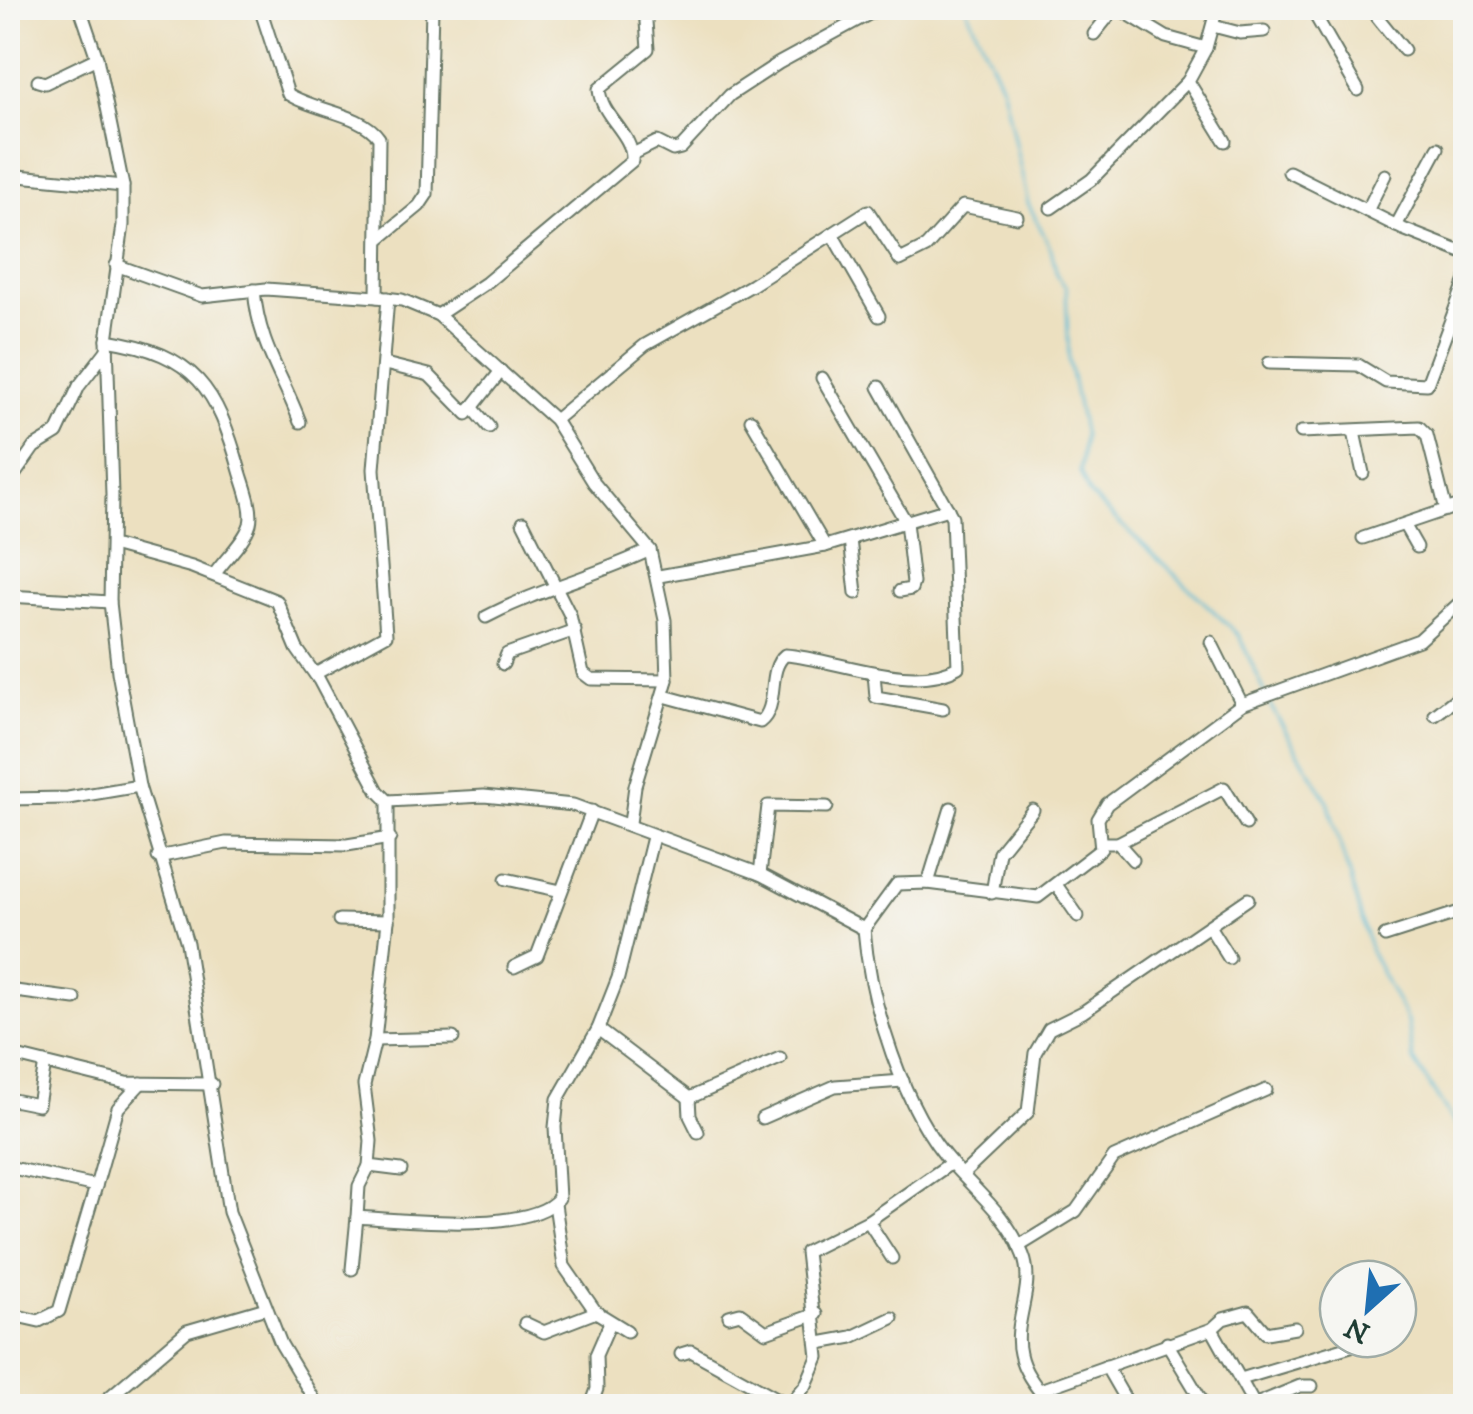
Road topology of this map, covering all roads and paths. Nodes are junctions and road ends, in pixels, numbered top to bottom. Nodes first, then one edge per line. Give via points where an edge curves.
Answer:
1 (80, 8) edge
2 (260, 8) edge
3 (432, 8) edge
4 (645, 8) edge
5 (880, 8) edge
6 (1116, 8) edge
7 (1217, 8) edge
8 (1312, 8) edge
9 (1370, 8) edge
10 (1213, 26) junction
11 (1264, 31) dead end
12 (1094, 34) dead end
13 (1206, 48) junction
14 (1404, 50) dead end
15 (97, 58) junction
16 (38, 80) dead end
17 (1188, 81) junction
18 (1358, 90) dead end
19 (1225, 141) dead end
20 (1438, 148) dead end
21 (633, 154) junction
22 (1289, 172) dead end
23 (8, 175) edge
24 (1385, 175) dead end
25 (123, 186) junction
26 (1051, 208) dead end
27 (1367, 211) junction
28 (1017, 217) dead end
29 (1396, 226) junction
30 (832, 234) junction
31 (379, 238) junction
32 (1465, 253) edge
33 (116, 265) junction
34 (1466, 280) edge
35 (254, 290) junction
36 (383, 297) junction
37 (438, 315) junction
38 (879, 316) dead end
39 (107, 345) junction
40 (1269, 363) dead end
41 (385, 364) junction
42 (501, 371) junction
43 (822, 378) dead end
44 (880, 387) dead end
45 (472, 407) junction
46 (555, 420) junction
47 (751, 420) dead end
48 (300, 422) dead end
49 (489, 427) dead end
50 (1301, 432) dead end
51 (1354, 432) junction
52 (1363, 473) dead end
53 (8, 488) edge
54 (1466, 504) edge
55 (948, 509) junction
56 (1446, 510) junction
57 (8, 514) edge
58 (524, 522) dead end
59 (906, 522) junction
60 (1405, 526) junction
61 (1363, 538) dead end
62 (850, 539) junction
63 (112, 544) junction
64 (825, 546) junction
65 (1417, 548) dead end
66 (650, 550) junction
67 (214, 574) junction
68 (659, 576) junction
69 (558, 584) junction
70 (900, 591) dead end
71 (856, 593) dead end
72 (8, 596) edge
73 (1466, 597) edge
74 (110, 602) junction
75 (486, 617) dead end
76 (574, 630) junction
77 (1211, 642) dead end
78 (503, 664) dead end
79 (874, 673) junction
80 (315, 674) junction
81 (667, 680) junction
82 (1466, 691) edge
83 (664, 696) junction
84 (1242, 704) junction
85 (943, 709) dead end
86 (1435, 715) dead end
87 (139, 786) junction
88 (8, 798) edge
89 (388, 801) junction
90 (828, 807) dead end
91 (952, 808) dead end
92 (1033, 810) dead end
93 (592, 811) junction
94 (630, 823) junction
95 (1246, 824) dead end
96 (653, 837) junction
97 (390, 838) junction
98 (1103, 843) junction
99 (1118, 843) junction
100 (158, 857) junction
101 (1133, 860) dead end
102 (760, 874) junction
103 (506, 878) dead end
104 (928, 883) junction
105 (1057, 886) junction
106 (561, 891) junction
107 (992, 893) junction
108 (1248, 899) dead end
109 (1466, 910) edge
110 (1078, 916) dead end
111 (339, 920) dead end
112 (388, 921) junction
113 (1209, 926) junction
114 (864, 929) junction
115 (1385, 936) dead end
116 (1229, 958) dead end
117 (514, 967) dead end
118 (8, 990) edge
119 (75, 999) dead end
120 (598, 1029) junction
121 (453, 1038) dead end
122 (375, 1040) junction
123 (8, 1054) edge
124 (780, 1058) dead end
125 (46, 1064) junction
126 (903, 1081) junction
127 (141, 1083) junction
128 (212, 1084) junction
129 (1266, 1090) dead end
130 (689, 1098) junction
131 (8, 1099) edge
132 (762, 1118) dead end
133 (698, 1132) dead end
134 (951, 1163) junction
135 (369, 1166) junction
136 (8, 1167) edge
137 (401, 1170) dead end
138 (964, 1174) junction
139 (96, 1186) junction
140 (555, 1204) junction
141 (357, 1217) junction
142 (868, 1221) junction
143 (1019, 1246) junction
144 (892, 1258) dead end
145 (352, 1269) dead end
146 (266, 1308) junction
147 (596, 1312) junction
148 (8, 1314) edge
149 (816, 1314) junction
150 (728, 1316) dead end
151 (892, 1318) dead end
152 (525, 1323) dead end
153 (610, 1323) junction
154 (1295, 1328) dead end
155 (1212, 1329) junction
156 (627, 1331) dead end
157 (819, 1343) junction
158 (1167, 1344) junction
159 (681, 1354) dead end
160 (1318, 1356) edge
161 (1106, 1366) junction
162 (1241, 1380) junction
163 (1312, 1386) dead end
164 (1040, 1390) junction
165 (791, 1405) edge
166 (99, 1406) edge
167 (318, 1406) edge
168 (591, 1406) edge
169 (1050, 1406) edge
170 (1129, 1406) edge
171 (1205, 1406) edge
172 (1255, 1406) edge

1 - 15 street
2 - 31 street via 288,94 368,126 379,138
3 - 31 street via 427,194
4 - 21 street via 648,49 599,89
5 - 21 street via 778,62 730,96 681,148 658,142
6 - 12 street
6 - 13 street via 1166,36
7 - 10 street
8 - 18 street
9 - 14 street
10 - 11 street
10 - 13 street
13 - 17 street
15 - 16 street via 46,83
15 - 25 street
17 - 19 street
17 - 26 street via 1091,180
20 - 29 street
21 - 37 street via 624,171
22 - 27 street
23 - 25 street
24 - 27 street
25 - 33 street
27 - 29 street
28 - 30 street via 963,206 926,247 900,260 871,212
29 - 32 street
30 - 38 street
30 - 46 street via 622,360
31 - 36 street
33 - 35 street via 202,296
33 - 39 street
34 - 40 street via 1428,384 1386,382 1358,364
35 - 36 street
35 - 48 street via 263,345
36 - 37 street
36 - 41 street
37 - 42 street
39 - 53 street via 57,433 34,447
39 - 63 street
39 - 67 street via 165,356 210,390 251,517
41 - 45 street via 419,370 464,413
41 - 80 street via 374,482 386,634
42 - 45 street
42 - 46 street
43 - 59 street
44 - 55 street
45 - 49 street
46 - 66 street via 594,483
47 - 64 street
50 - 51 street
51 - 52 street
51 - 56 street via 1423,430
53 - 57 street
54 - 56 street
55 - 59 street
55 - 79 street via 956,540 958,666 923,674
56 - 60 street
58 - 69 street
59 - 62 street
59 - 70 street via 913,584
60 - 61 street
60 - 65 street
62 - 64 street
62 - 71 street
63 - 67 street
63 - 74 street
64 - 68 street
66 - 68 street
66 - 69 street
67 - 80 street via 277,601
68 - 81 street
69 - 75 street
69 - 76 street
72 - 74 street
73 - 84 street via 1419,640
74 - 87 street
76 - 78 street via 507,654
76 - 81 street via 587,677
77 - 84 street
79 - 83 street via 781,657 768,715 760,722
79 - 85 street via 876,697
80 - 89 street
81 - 83 street
82 - 86 street
83 - 94 street via 634,786
84 - 98 street via 1107,804 1098,819
87 - 88 street via 68,798
87 - 100 street
89 - 93 street via 484,796
89 - 97 street
90 - 102 street via 768,806
91 - 104 street
92 - 107 street via 999,852
93 - 94 street
93 - 106 street
94 - 96 street
95 - 99 street via 1224,788
96 - 102 street
96 - 120 street via 618,978
97 - 100 street via 347,845 241,841
97 - 112 street
98 - 99 street
98 - 105 street
99 - 101 street
100 - 128 street via 187,943
102 - 114 street
103 - 106 street
104 - 107 street
104 - 114 street via 891,888
105 - 107 street via 1028,898
105 - 110 street
106 - 117 street via 537,956
108 - 113 street
109 - 115 street
111 - 112 street
112 - 122 street
113 - 116 street
113 - 138 street via 1049,1029 1035,1053 1028,1112
114 - 126 street
118 - 119 street
120 - 130 street
120 - 140 street via 555,1112
121 - 122 street
122 - 135 street via 364,1085
123 - 125 street
124 - 130 street
125 - 127 street
125 - 131 street via 38,1105
126 - 132 street via 835,1086
126 - 134 street
127 - 128 street
127 - 139 street via 118,1108
128 - 146 street via 229,1212
129 - 143 street via 1114,1157 1076,1211
130 - 133 street
134 - 138 street
134 - 142 street
135 - 137 street
135 - 141 street via 359,1186
136 - 139 street
138 - 143 street
139 - 148 street via 59,1311 38,1321
140 - 141 street via 508,1219
140 - 147 street via 564,1266
141 - 145 street
142 - 144 street
142 - 149 street via 804,1256
143 - 164 street via 1027,1280 1018,1344
146 - 166 street via 178,1336
146 - 167 street
147 - 152 street via 544,1332
147 - 153 street
149 - 150 street via 766,1332 740,1313
149 - 157 street
151 - 157 street via 852,1337
153 - 156 street
153 - 168 street via 596,1355
154 - 155 street via 1266,1333 1245,1312
155 - 158 street
155 - 162 street
157 - 165 street via 812,1375
158 - 161 street
158 - 171 street
159 - 165 street via 691,1351
160 - 162 street
161 - 164 street
161 - 170 street
162 - 172 street
163 - 172 street
164 - 169 street

